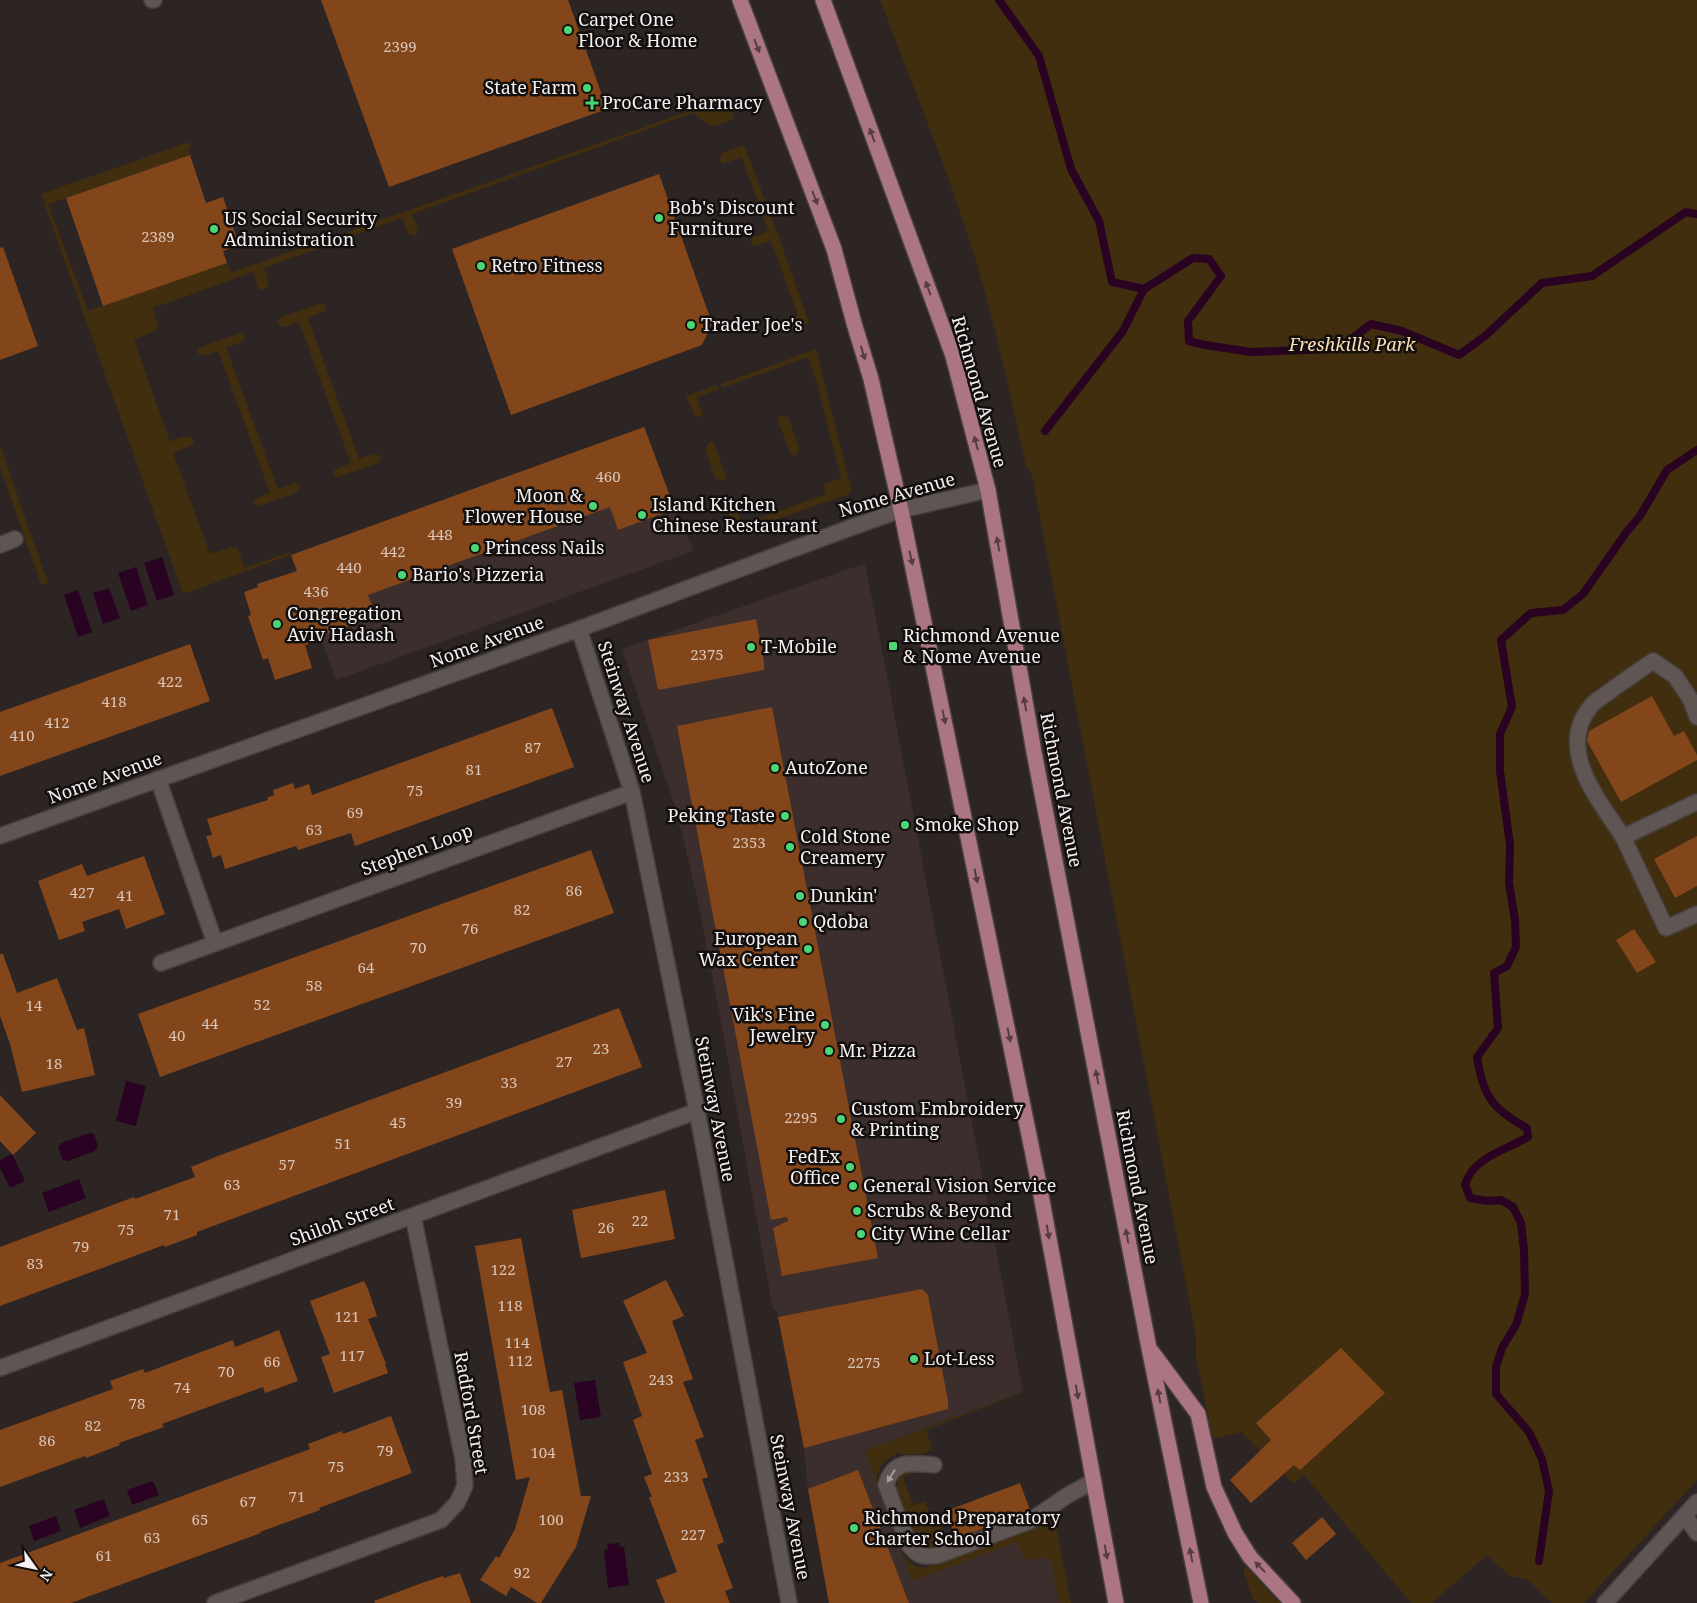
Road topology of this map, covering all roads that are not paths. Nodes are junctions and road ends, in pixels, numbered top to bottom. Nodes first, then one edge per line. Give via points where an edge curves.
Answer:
1 (740, 0) edge
2 (824, 0) edge
3 (988, 490) junction
4 (901, 510) junction
5 (15, 539) dead end
6 (0, 545) edge
7 (579, 629) junction
8 (1697, 717) edge
9 (158, 779) junction
10 (632, 792) junction
11 (1697, 802) edge
12 (0, 836) edge
13 (1623, 837) junction
14 (1697, 914) edge
15 (215, 943) junction
16 (160, 963) dead end
17 (697, 1112) junction
18 (413, 1216) junction
19 (1149, 1348) junction
20 (0, 1368) edge
21 (934, 1465) dead end
22 (1094, 1481) junction
23 (1697, 1502) edge
24 (1685, 1516) junction
25 (1697, 1533) edge
26 (215, 1603) edge
27 (789, 1603) edge
28 (1116, 1603) edge
29 (1200, 1603) edge
30 (1293, 1603) edge
31 (1605, 1603) edge

1 -> 4 main road via 834,249 871,379
3 -> 2 main road, Richmond Avenue via 953,356
3 - 4 street, Nome Avenue
19 -> 3 main road, Richmond Avenue via 1034,752
4 - 7 street, Nome Avenue
4 -> 22 main road via 1039,1184
5 - 6 street
7 - 9 street, Nome Avenue
7 - 10 street, Steinway Avenue
8 - 13 street via 1691,700 1674,676 1653,661 1591,705 1576,737 1577,750 1583,772
9 - 12 street, Nome Avenue
9 - 15 street
10 - 15 street, Stephen Loop
10 - 17 street, Steinway Avenue
11 - 13 street
13 - 14 street via 1666,928
15 - 16 street, Stephen Loop
17 - 18 street, Shiloh Street
17 - 27 street, Steinway Avenue
18 - 20 street, Shiloh Street
18 - 26 street, Radford Street via 463,1459 465,1486 457,1503 441,1520
29 -> 19 main road, Richmond Avenue
30 -> 19 main road via 1250,1557 1236,1533 1214,1487 1198,1414
21 -> 22 street via 900,1465 888,1476 886,1485 909,1545 914,1552 930,1557 1030,1521
22 -> 28 main road
23 - 24 street
24 - 25 street
24 - 31 street

